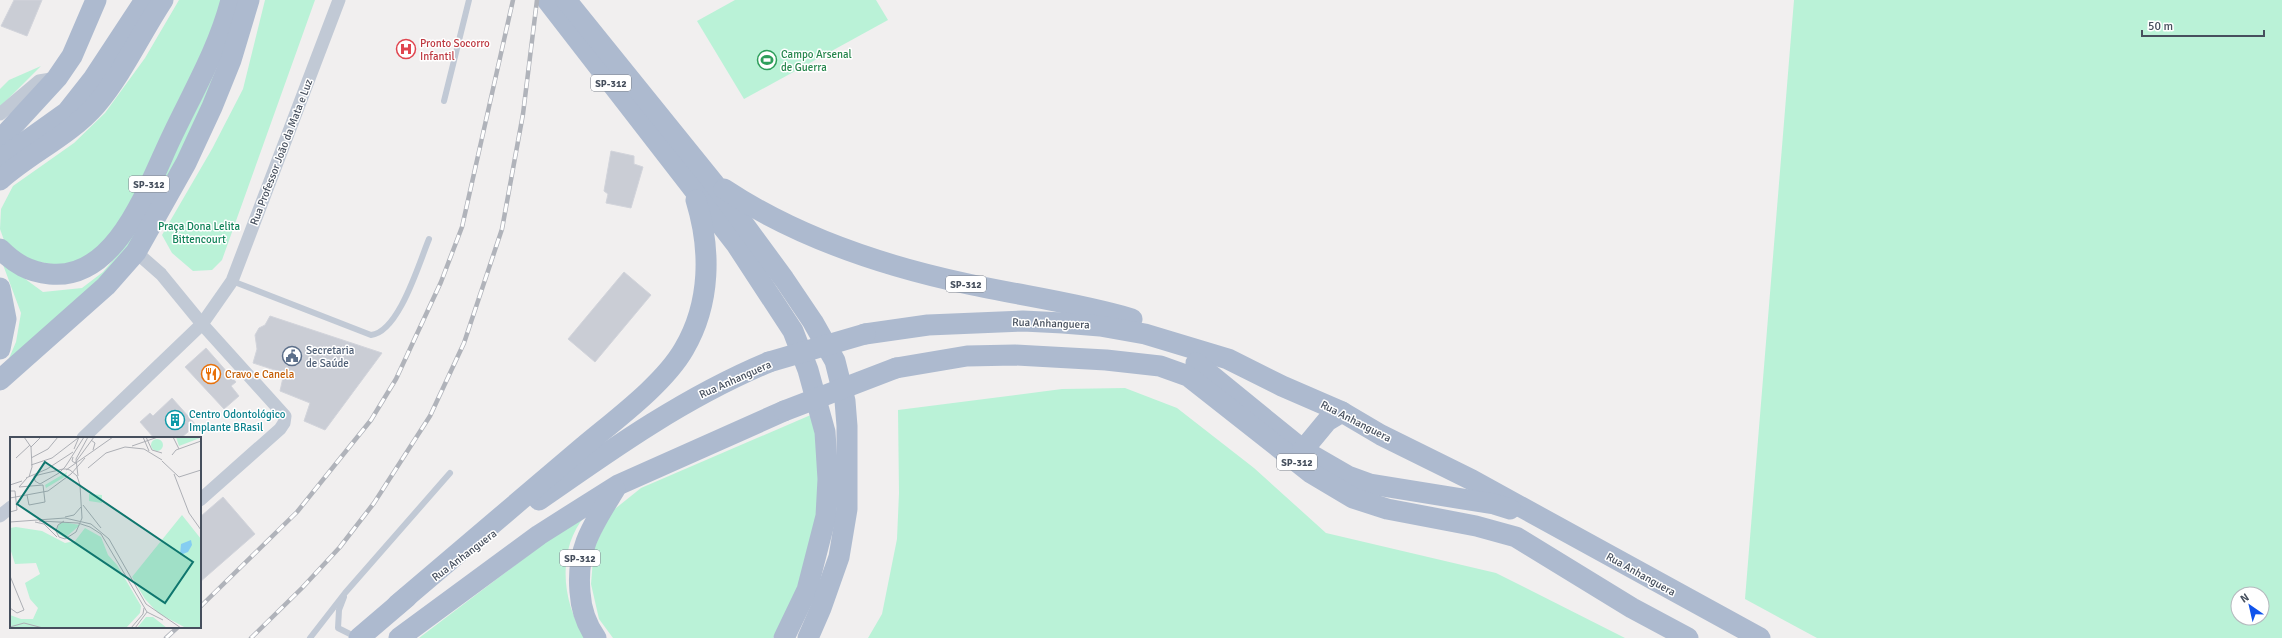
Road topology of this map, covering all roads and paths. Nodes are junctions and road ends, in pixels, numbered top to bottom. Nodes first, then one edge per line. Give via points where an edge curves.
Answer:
1 (96, 0) edge
2 (145, 0) edge
3 (163, 0) edge
4 (230, 0) edge
5 (250, 0) edge
6 (339, 0) edge
7 (469, 0) edge
8 (547, 0) edge
9 (566, 0) edge
10 (57, 78) junction
11 (444, 101) dead end
12 (0, 114) edge
13 (0, 140) edge
14 (0, 160) edge
15 (683, 161) junction
16 (0, 180) edge
17 (713, 182) junction
18 (693, 187) junction
19 (429, 239) dead end
20 (0, 249) edge
21 (136, 252) junction
22 (232, 281) junction
23 (0, 288) edge
24 (3, 317) edge
25 (202, 324) junction
26 (1188, 347) junction
27 (0, 350) edge
28 (1228, 359) junction
29 (0, 380) edge
30 (1342, 412) junction
31 (84, 437) edge
32 (1303, 450) junction
33 (450, 473) dead end
34 (1311, 473) junction
35 (618, 485) junction
36 (201, 499) edge
37 (10, 508) edge
38 (0, 516) edge
39 (1565, 532) junction
40 (345, 593) junction
41 (397, 605) junction
42 (361, 636) edge
43 (310, 638) edge
44 (399, 638) edge
45 (596, 638) edge
46 (784, 638) edge
47 (808, 638) edge
48 (1688, 638) edge
49 (1760, 638) edge

1 - 10 main road via 72,56
2 - 14 main road via 93,79 67,112
3 - 16 main road via 116,78 95,106 70,129
4 - 20 main road, SP-312 via 218,39 197,86 132,219 113,247 86,268 59,275 27,270
5 - 21 main road via 231,60 212,107 186,164
6 - 22 street, Rua Professor João da Mata e Luz
7 - 11 lane
8 - 15 main road, SP-312
9 - 15 main road, SP-312
10 - 12 street via 39,81
10 - 13 main road
15 - 17 main road, SP-312
15 - 18 main road, SP-312
17 - 28 main road, SP-312 via 773,219 852,252 915,272 1115,314 1143,322
17 - 47 main road via 812,322 835,362 845,401 847,509 839,557
18 - 41 main road via 704,227 707,260 705,290 698,316 684,349 662,378 616,420
18 - 46 main road, SP-312 via 736,244 793,331 808,370 824,432 828,479 823,533 807,590
19 - 22 lane via 399,310 380,334 372,335
21 - 25 street via 161,274
21 - 29 main road via 106,286
22 - 25 street, Rua Professor João da Mata e Luz
23 - 24 main road
24 - 27 main road via 5,331
25 - 31 street, Rua Professor João da Mata e Luz
25 - 36 street via 285,416 280,429
26 - 28 main road, Rua Anhanguera
26 - 32 main road via 1199,368 1232,390
26 - 41 main road, Rua Anhanguera, bridge via 1146,334 1100,326 1023,321 928,325 865,334 769,362 730,378 684,402 616,446
28 - 30 main road, Rua Anhanguera / SP-312
30 - 32 main road via 1327,421
30 - 39 main road, Rua Anhanguera / SP-312
32 - 34 main road
32 - 39 main road via 1331,467 1370,484 1494,504
33 - 40 lane
34 - 35 main road, SP-312, bridge via 1188,376 1160,366 1014,355 967,356 896,368 784,411
34 - 48 main road, SP-312 via 1331,486 1369,504 1516,536 1632,608
35 - 44 main road via 539,535
35 - 45 main road, SP-312 via 594,522 580,554 578,569 582,608 586,622
37 - 38 street
39 - 49 main road, Rua Anhanguera / SP-312
40 - 42 lane via 339,610 338,628
40 - 43 lane
41 - 42 main road, Rua Anhanguera

